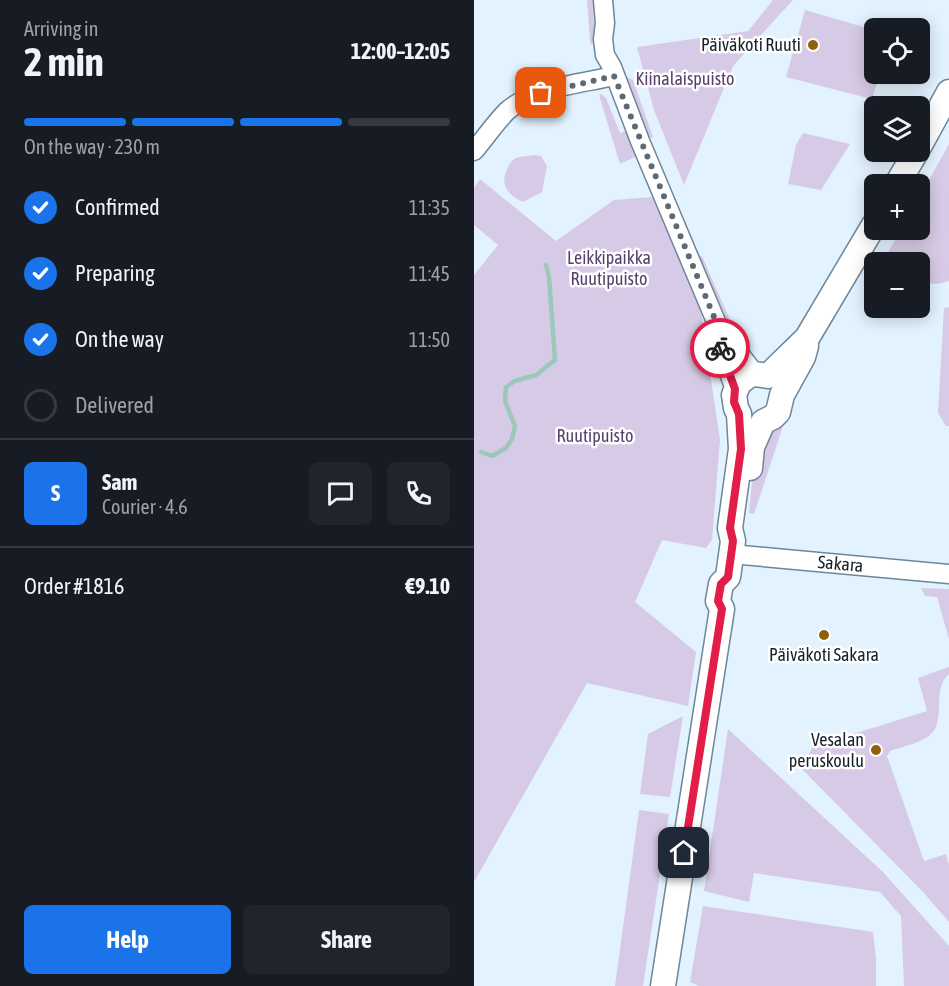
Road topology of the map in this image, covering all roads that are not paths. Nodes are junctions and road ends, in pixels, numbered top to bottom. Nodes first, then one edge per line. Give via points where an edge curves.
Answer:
1 (603, 0) edge
2 (613, 72) junction
3 (949, 92) edge
4 (930, 126) edge
5 (474, 151) edge
6 (865, 240) edge
7 (717, 324) junction
8 (807, 338) junction
9 (756, 374) junction
10 (735, 389) junction
11 (730, 557) junction
12 (949, 574) edge
13 (663, 986) edge

1 - 2 street via 605,23 615,53
2 - 5 street via 527,99 507,112
2 - 7 street
3 - 4 main road
6 - 8 main road
7 - 9 street
7 - 10 street via 720,350
8 - 9 main road via 768,376
8 - 11 main road via 803,357 782,395 781,406 763,422 752,447 742,527
9 - 10 main road via 743,379
10 - 11 main road via 741,449
11 - 12 street, Sakara
11 - 13 main road via 719,592 722,609

